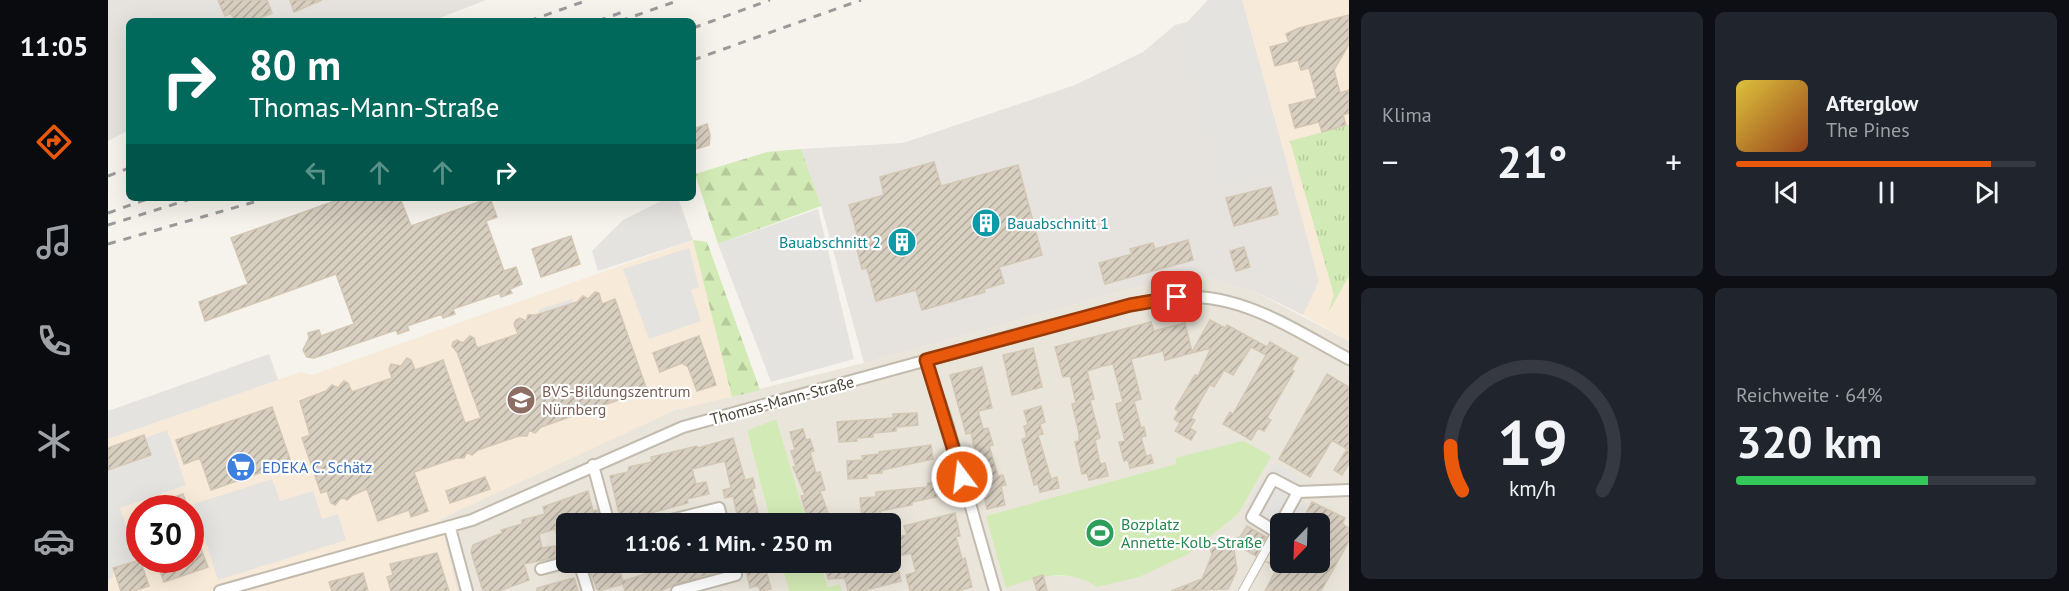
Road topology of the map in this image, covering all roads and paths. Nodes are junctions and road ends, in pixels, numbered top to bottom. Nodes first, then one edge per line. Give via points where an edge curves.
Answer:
1 (1349, 359) edge
2 (926, 360) junction
3 (593, 465) junction
4 (1349, 490) edge
5 (1298, 492) junction
6 (606, 513) edge
7 (699, 513) edge
8 (720, 513) edge
9 (1286, 513) edge
10 (450, 528) junction
11 (1270, 528) edge
12 (1270, 542) edge
13 (556, 565) edge
14 (541, 569) dead end
15 (582, 573) edge
16 (736, 573) edge
17 (250, 587) edge
18 (220, 591) edge
19 (467, 591) edge
20 (588, 591) edge
21 (677, 591) edge
22 (994, 591) edge
23 (1243, 591) edge

1 - 2 street, Thomas-Mann-Straße via 1278,321 1230,302 1177,297 1130,305
2 - 3 street, Thomas-Mann-Straße via 683,427
2 - 22 street
3 - 6 street
3 - 10 street, Thomas-Mann-Straße
4 - 5 street
5 - 9 street
5 - 11 street via 1273,479 1252,517
7 - 8 street via 719,508
10 - 17 street, Thomas-Mann-Straße
10 - 19 street
12 - 23 street
13 - 14 street
15 - 20 street
16 - 21 street
17 - 18 street, Thomas-Mann-Straße

